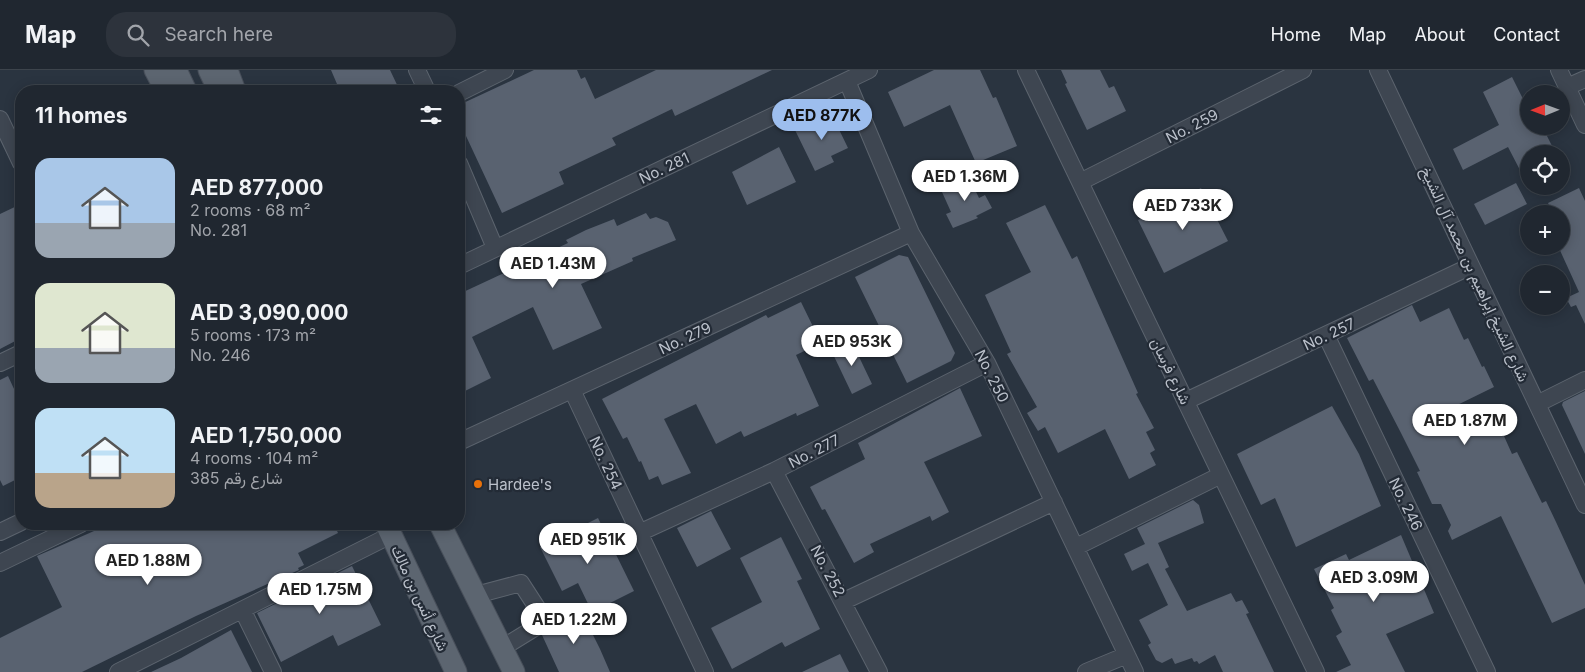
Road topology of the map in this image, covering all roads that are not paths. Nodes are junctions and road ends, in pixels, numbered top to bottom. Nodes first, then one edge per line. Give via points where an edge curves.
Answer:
1 (155, 70) edge
2 (176, 70) edge
3 (208, 70) edge
4 (227, 70) edge
5 (417, 70) edge
6 (505, 70) edge
7 (870, 70) edge
8 (1026, 70) edge
9 (1303, 70) edge
10 (1378, 70) edge
11 (1559, 70) edge
12 (1585, 79) edge
13 (847, 81) junction
14 (163, 85) edge
15 (183, 85) edge
16 (216, 85) edge
17 (233, 85) edge
18 (424, 85) edge
19 (1566, 85) edge
20 (1570, 86) edge
21 (465, 90) edge
22 (1570, 93) edge
23 (0, 119) edge
24 (1585, 125) edge
25 (15, 150) edge
26 (465, 177) edge
27 (1080, 182) junction
28 (911, 233) junction
29 (495, 248) junction
30 (465, 263) edge
31 (1471, 266) junction
32 (1326, 335) junction
33 (15, 356) edge
34 (0, 363) edge
35 (986, 363) junction
36 (1585, 380) edge
37 (572, 390) junction
38 (1186, 401) junction
39 (1537, 404) junction
40 (465, 439) edge
41 (774, 471) junction
42 (1221, 475) junction
43 (1054, 502) junction
44 (1585, 505) edge
45 (15, 525) edge
46 (69, 530) edge
47 (386, 530) edge
48 (388, 530) edge
49 (443, 530) edge
50 (0, 532) edge
51 (639, 533) junction
52 (1076, 547) junction
53 (0, 564) edge
54 (476, 595) junction
55 (844, 601) junction
56 (243, 611) junction
57 (441, 642) junction
58 (502, 648) junction
59 (1127, 655) junction
60 (118, 672) edge
61 (273, 672) edge
62 (456, 672) edge
63 (460, 672) edge
64 (514, 672) edge
65 (705, 672) edge
66 (879, 672) edge
67 (1086, 672) edge
68 (1135, 672) edge
69 (1316, 672) edge
70 (1487, 672) edge

1 - 14 main road
2 - 15 main road
3 - 16 main road
4 - 17 main road
5 - 18 street
6 - 21 street
7 - 13 street, No. 281
8 - 27 street, شارع فرسان
9 - 27 street, No. 259
10 - 31 street, شارع الشيخ إبراهيم بن محمد آل الشيخ
11 - 19 street
12 - 20 street
13 - 28 street, No. 250
13 - 29 street, No. 281
22 - 24 street
23 - 25 street
26 - 29 street
27 - 38 street, شارع فرسان
28 - 35 street, No. 250
28 - 37 street, No. 279
29 - 30 street, No. 281
31 - 32 street, No. 257
31 - 39 street, شارع الشيخ إبراهيم بن محمد آل الشيخ
32 - 38 street, No. 257
32 - 70 street, No. 246
33 - 34 street
35 - 41 street, No. 277
35 - 43 street, No. 250
36 - 39 street
37 - 40 street, No. 279
37 - 51 street, No. 254
38 - 42 street, شارع فرسان
39 - 44 street, شارع الشيخ إبراهيم بن محمد آل الشيخ
41 - 51 street, No. 277
41 - 55 street, No. 252
42 - 52 street
42 - 69 street, شارع فرسان
43 - 52 street, No. 250
43 - 55 street
45 - 50 street
46 - 53 street
47 - 56 street
48 - 57 main road, شارع أنس بن مالك
49 - 54 main road
51 - 65 street, No. 254
52 - 59 street, No. 250
54 - 58 main road
54 - 58 street via 521,583 543,617 541,624
55 - 66 street, No. 252
56 - 60 street
56 - 61 street
57 - 62 main road, شارع أنس بن مالك
57 - 63 main road
58 - 64 main road
59 - 67 street
59 - 68 street, No. 250

